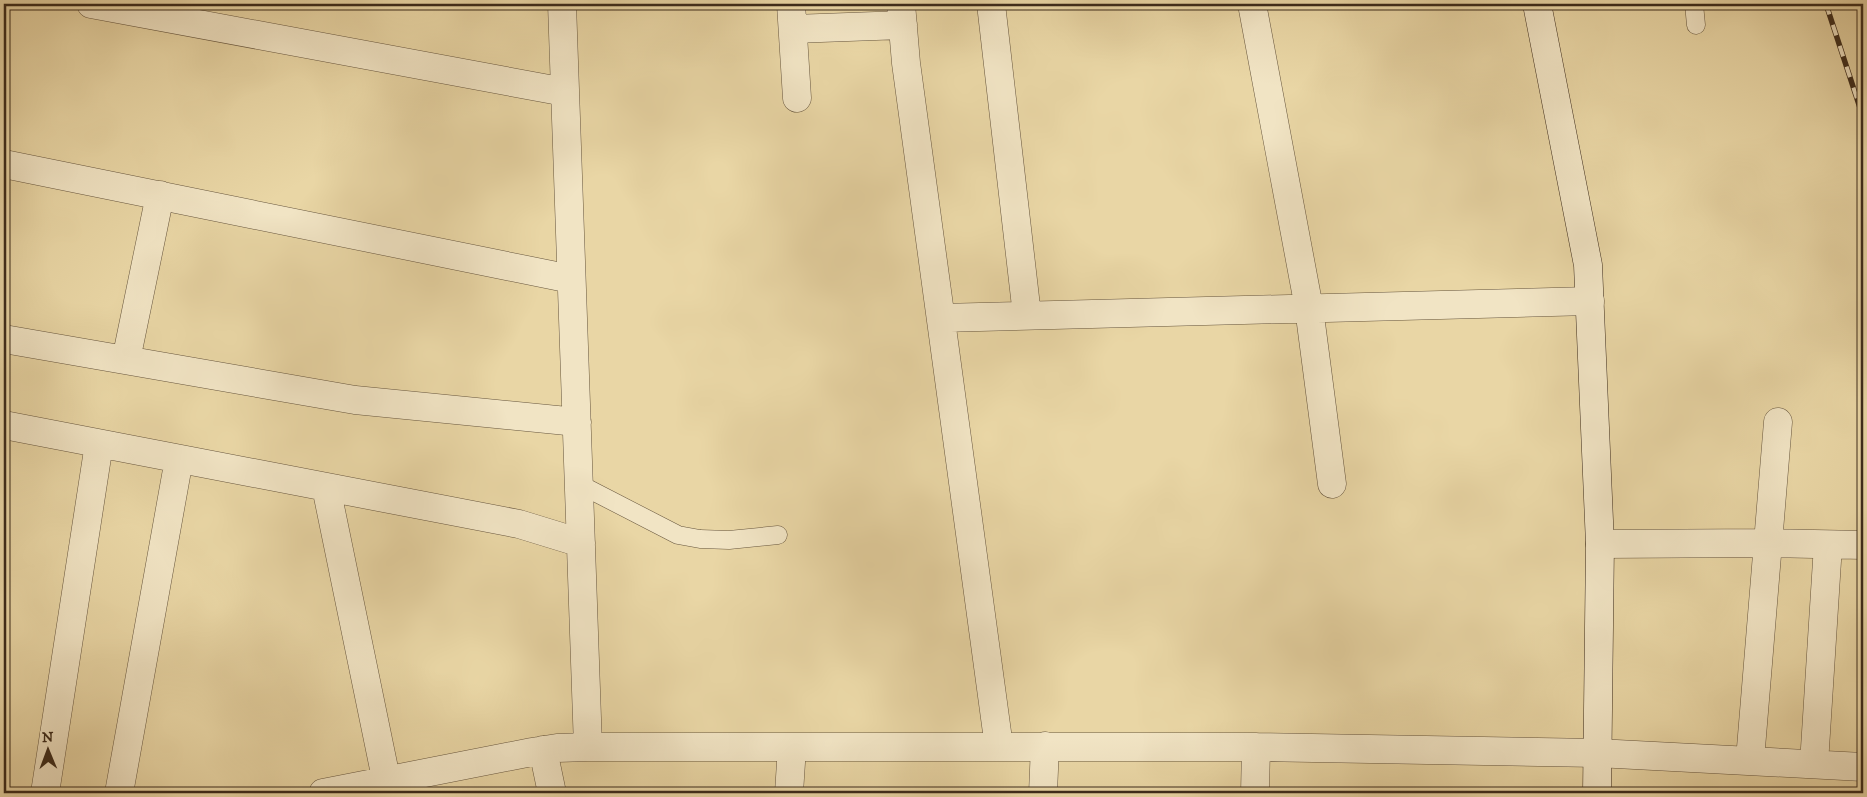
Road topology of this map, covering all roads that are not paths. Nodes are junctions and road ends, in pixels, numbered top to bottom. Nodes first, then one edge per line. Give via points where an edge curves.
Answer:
1 (91, 4) edge
2 (562, 4) edge
3 (991, 4) edge
4 (1252, 4) edge
5 (1538, 4) edge
6 (1694, 4) edge
7 (902, 14) edge
8 (792, 16) edge
9 (1696, 25) dead end
10 (565, 92) junction
11 (797, 98) dead end
12 (4, 164) edge
13 (160, 196) junction
14 (571, 279) junction
15 (1590, 301) junction
16 (1309, 308) junction
17 (1027, 315) junction
18 (940, 318) junction
19 (4, 339) edge
20 (126, 360) junction
21 (577, 422) junction
22 (1778, 422) dead end
23 (4, 425) edge
24 (99, 444) junction
25 (179, 459) junction
26 (579, 484) junction
27 (1332, 484) dead end
28 (326, 487) junction
29 (778, 535) dead end
30 (581, 543) junction
31 (1768, 543) junction
32 (1600, 544) junction
33 (1828, 545) junction
34 (1863, 545) edge
35 (1045, 746) junction
36 (588, 747) junction
37 (792, 747) junction
38 (999, 747) junction
39 (1256, 747) junction
40 (543, 750) junction
41 (1597, 753) junction
42 (1750, 760) junction
43 (1814, 764) junction
44 (1863, 767) edge
45 (388, 787) edge
46 (45, 793) edge
47 (119, 793) edge
48 (323, 793) edge
49 (552, 793) edge
50 (789, 793) edge
51 (1043, 793) edge
52 (1254, 793) edge
53 (1598, 793) edge

1 - 10 street
2 - 10 street
3 - 17 street
4 - 16 street
5 - 15 street via 1588,265
6 - 9 lane
7 - 8 street
7 - 18 street
8 - 11 street
10 - 14 street
12 - 13 street
13 - 14 street
13 - 20 street
14 - 21 street
15 - 16 street
15 - 32 street
16 - 17 street
16 - 27 street
17 - 18 street
18 - 38 street
19 - 20 street
20 - 21 street via 356,400
21 - 26 street
22 - 31 street
23 - 24 street
24 - 25 street
24 - 46 street
25 - 28 street
25 - 47 street
26 - 29 lane via 678,535 728,540
26 - 30 street
28 - 30 street via 519,524
28 - 45 street
30 - 36 street
31 - 32 street
31 - 33 street
31 - 42 street
32 - 41 street
33 - 34 street
33 - 43 street
35 - 38 street
35 - 39 street
35 - 51 street
36 - 37 street
36 - 40 street
37 - 38 street
37 - 50 street
39 - 41 street
39 - 52 street
40 - 45 street
40 - 49 street
41 - 42 street
41 - 53 street
42 - 43 street
43 - 44 street
45 - 48 street

